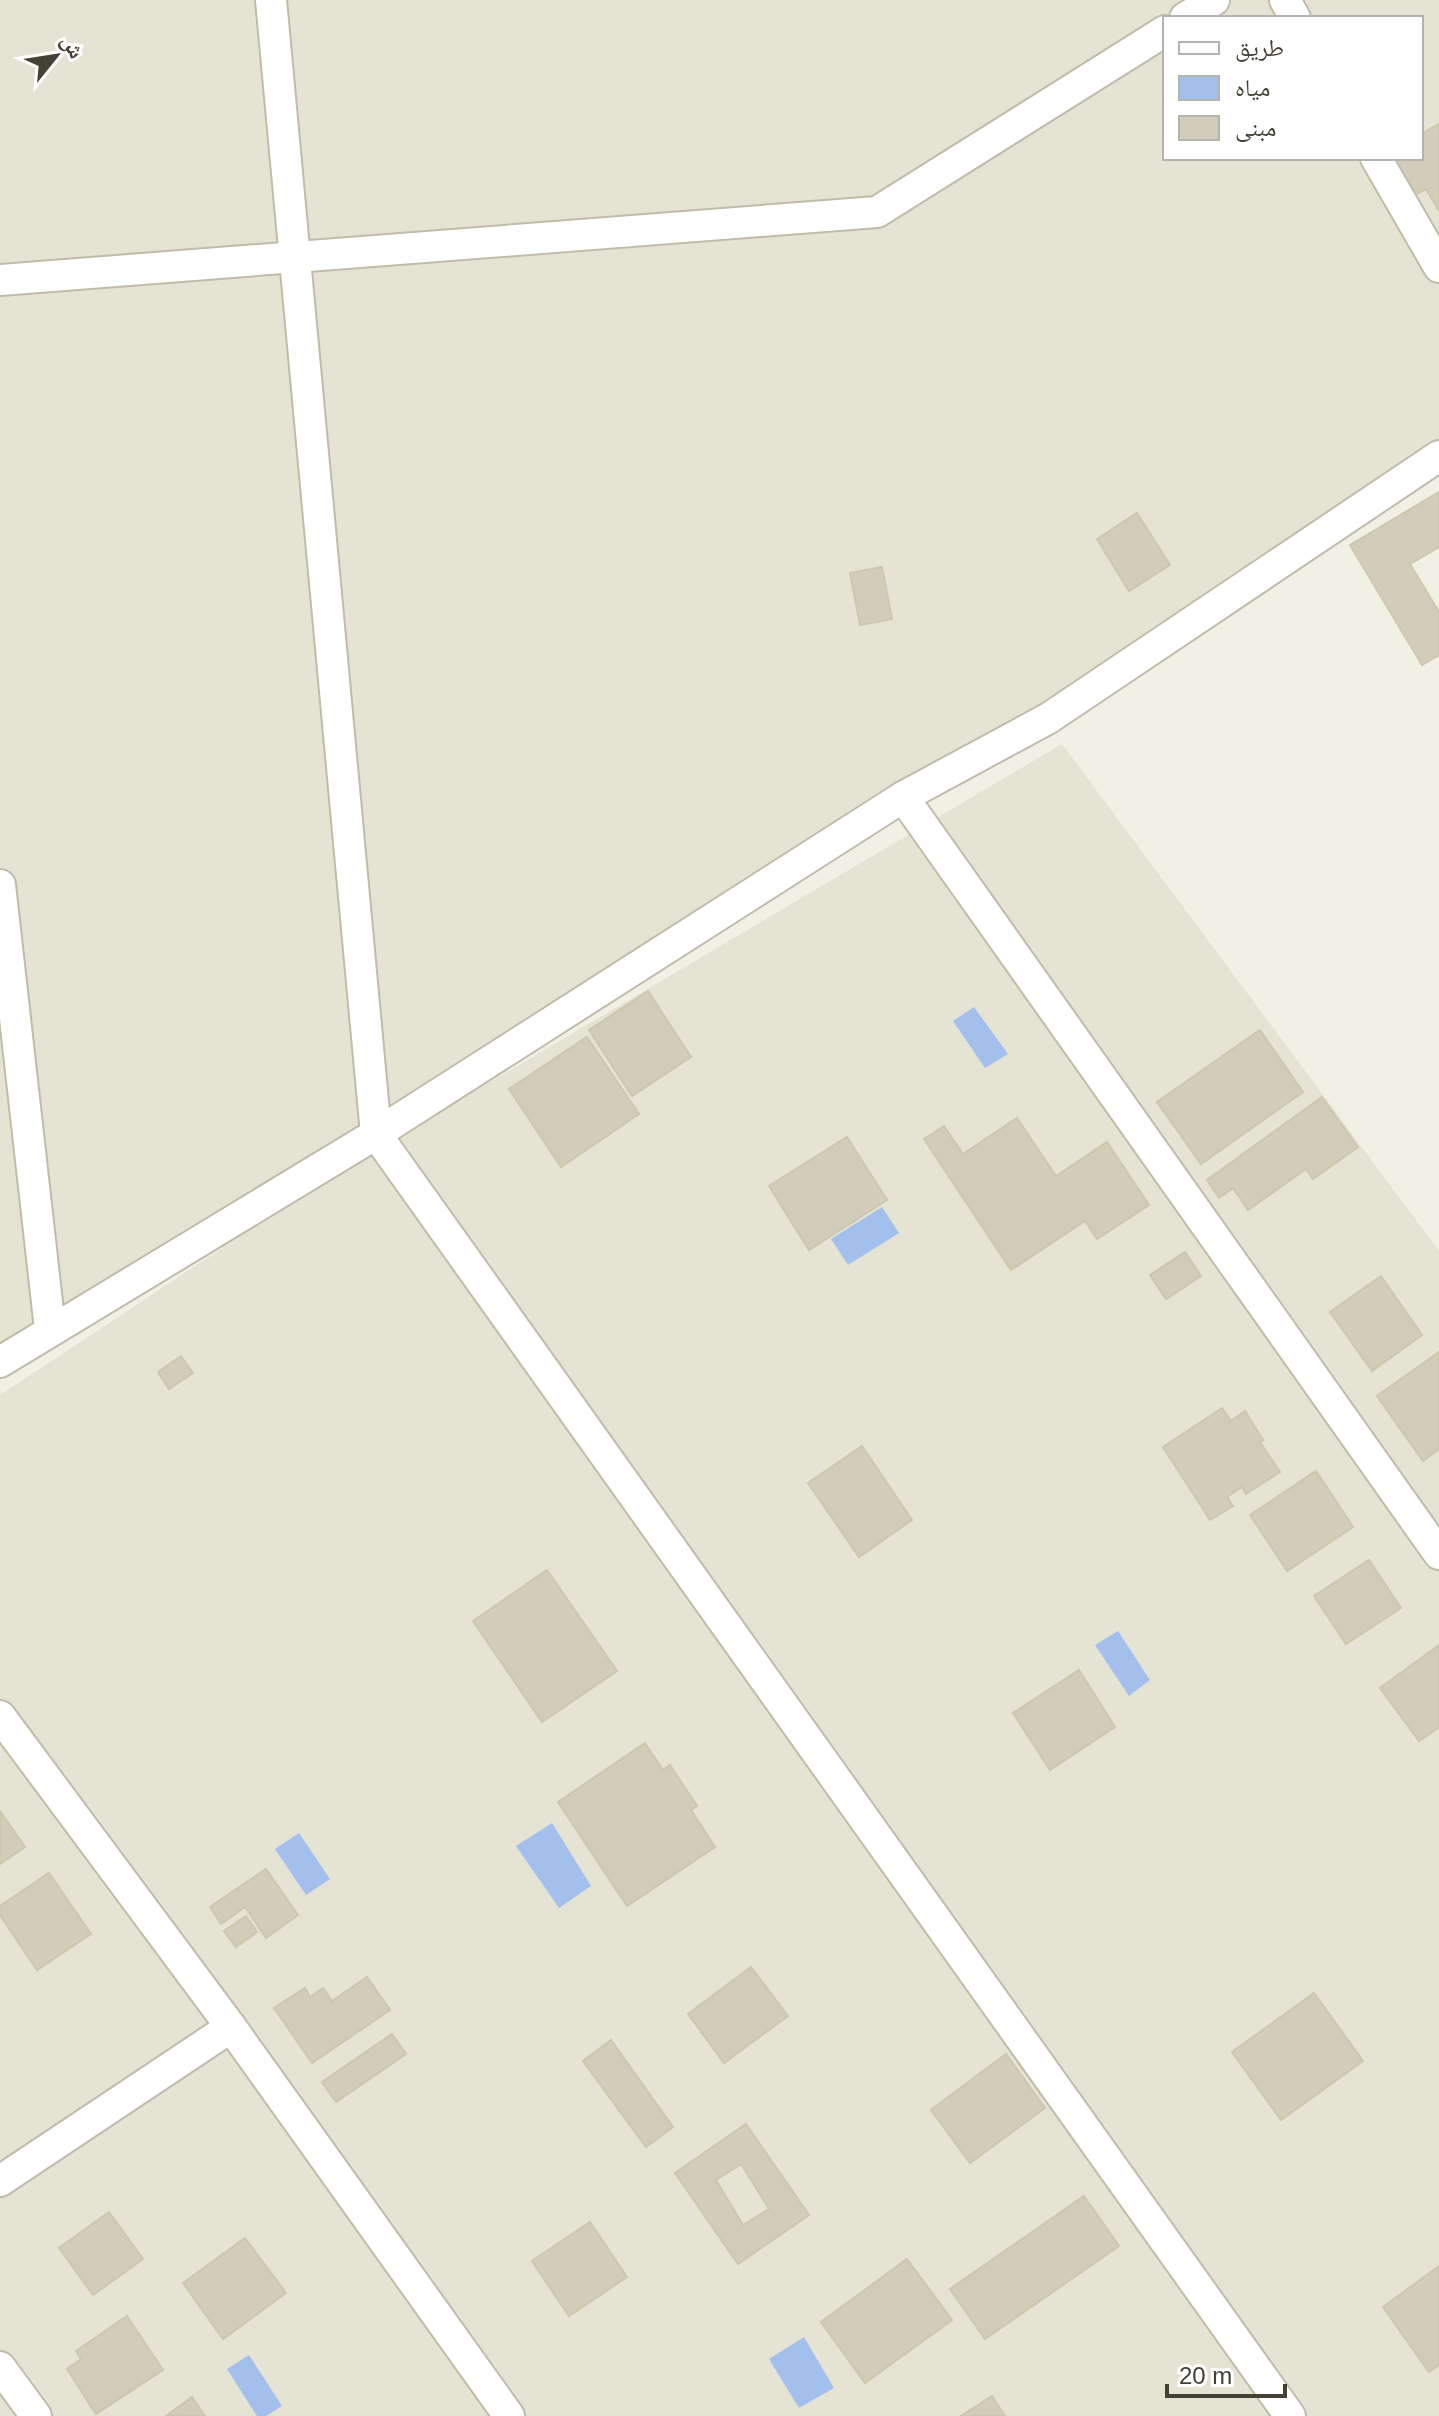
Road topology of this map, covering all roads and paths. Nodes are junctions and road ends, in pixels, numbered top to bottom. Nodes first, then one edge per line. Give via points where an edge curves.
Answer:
1 (271, 0) edge
2 (1214, 0) edge
3 (1188, 16) edge
4 (1163, 32) edge
5 (1377, 160) edge
6 (295, 257) junction
7 (1439, 267) edge
8 (0, 280) edge
9 (1439, 456) edge
10 (903, 797) junction
11 (0, 885) edge
12 (376, 1134) junction
13 (50, 1329) junction
14 (0, 1362) edge
15 (1439, 1554) edge
16 (0, 1716) edge
17 (231, 2027) junction
18 (0, 2181) edge
19 (0, 2367) edge
20 (36, 2416) edge
21 (509, 2416) edge
22 (1290, 2416) edge

1 - 6 street
2 - 3 street
4 - 6 street via 877,212
5 - 7 street
6 - 8 street
6 - 12 street
9 - 10 street via 1049,718
10 - 12 street
10 - 15 street
11 - 13 street
12 - 13 street
12 - 22 street
13 - 14 street
16 - 17 street
17 - 18 street
17 - 21 street
19 - 20 street

